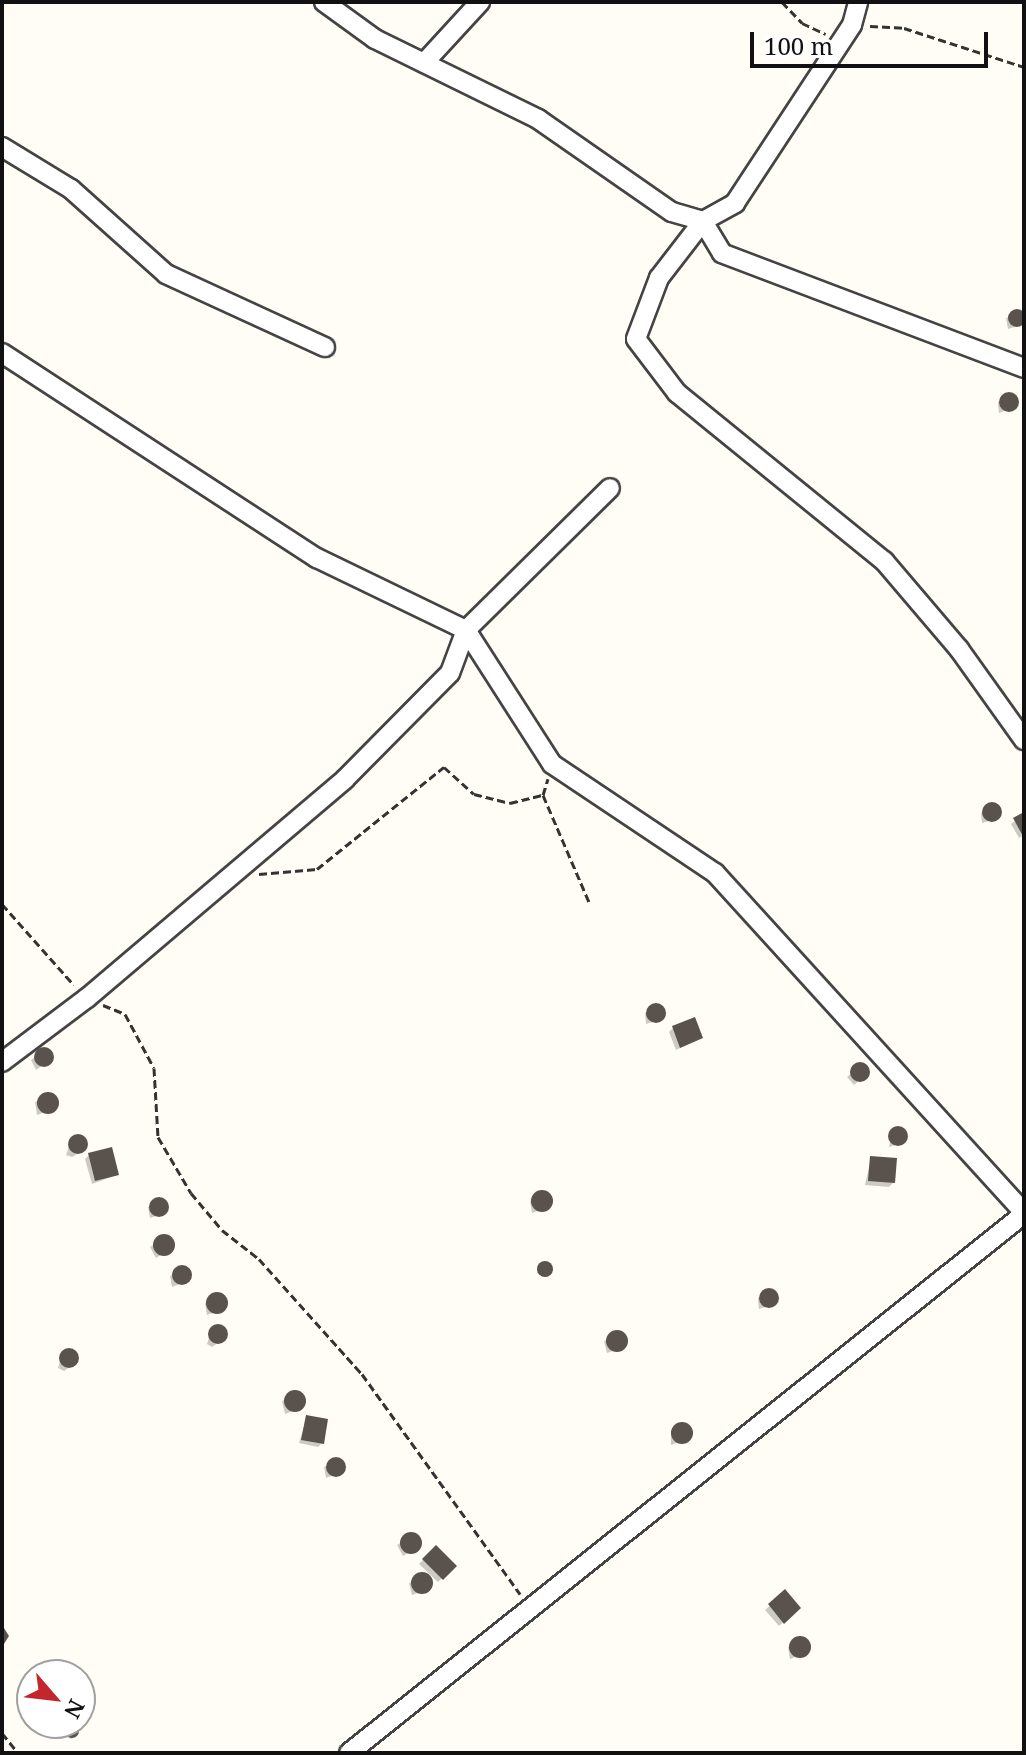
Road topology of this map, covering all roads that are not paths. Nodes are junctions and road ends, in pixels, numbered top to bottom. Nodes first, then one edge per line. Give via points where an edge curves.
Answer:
1 (324, 2) edge
2 (480, 2) edge
3 (858, 2) edge
4 (424, 63) junction
5 (2, 147) edge
6 (703, 221) junction
7 (325, 347) dead end
8 (2, 353) edge
9 (1024, 368) edge
10 (610, 488) dead end
11 (466, 630) junction
12 (1024, 740) edge
13 (2, 1062) edge
14 (1024, 1213) edge
15 (349, 1753) edge

1 - 4 street via 375,39
2 - 4 street
3 - 6 street via 852,25 735,203
4 - 6 street via 538,119 672,212
5 - 7 street via 71,189 166,274
6 - 9 street via 722,253
6 - 12 street via 659,278 636,339 677,393 884,561 959,649
8 - 11 street via 317,558
10 - 11 street
11 - 13 street via 450,673 345,779 87,998
11 - 14 street via 552,764 715,873
14 - 15 street

